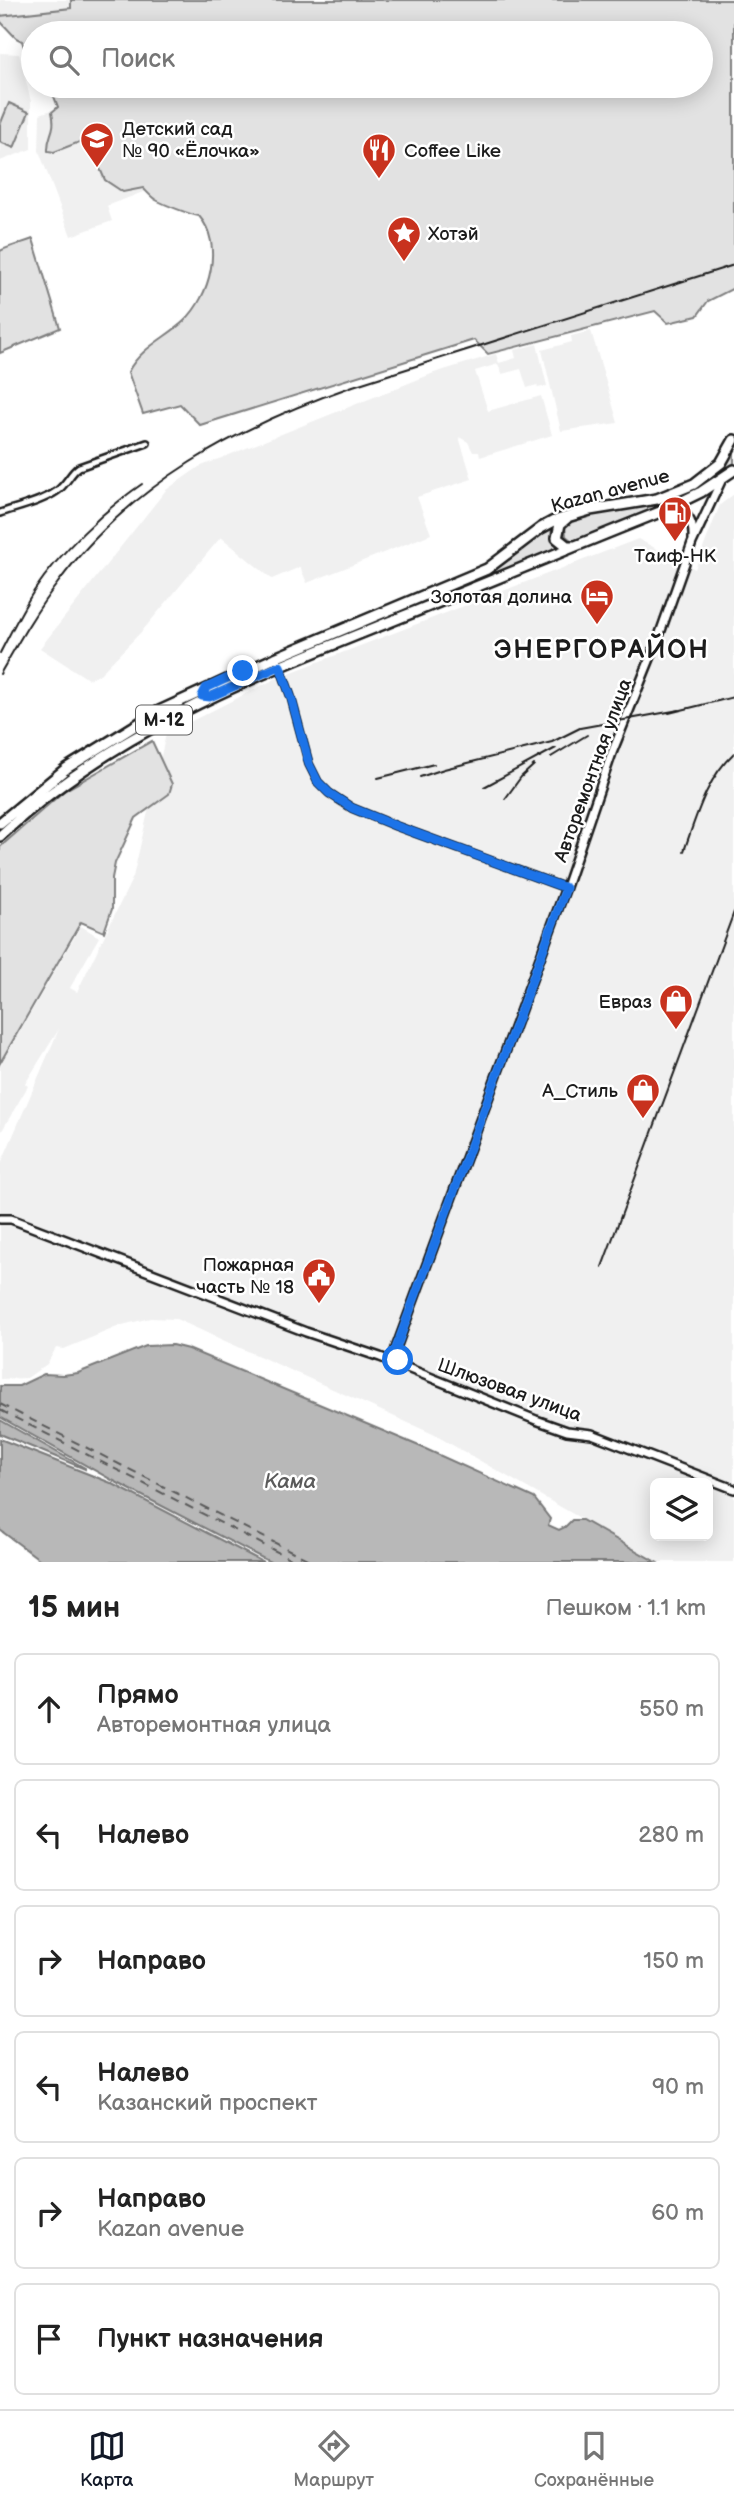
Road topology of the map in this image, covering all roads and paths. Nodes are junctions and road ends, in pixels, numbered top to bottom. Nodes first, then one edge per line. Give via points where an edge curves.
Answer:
1 (734, 440) edge
2 (147, 443) dead end
3 (734, 470) edge
4 (722, 479) junction
5 (660, 512) junction
6 (0, 513) edge
7 (572, 515) junction
8 (692, 543) junction
9 (579, 546) junction
10 (280, 666) junction
11 (208, 692) junction
12 (184, 704) junction
13 (0, 824) edge
14 (0, 836) edge
15 (566, 888) junction
16 (0, 1219) edge
17 (395, 1351) junction
18 (380, 1357) junction
19 (404, 1367) junction
20 (734, 1489) edge

1 - 7 main road, Kazan avenue / М-12 via 721,463 686,488 657,499
2 - 6 street via 79,467 53,493
3 - 4 main road, Kazan avenue / М-12
4 - 5 main road, Kazan avenue / М-12
4 - 8 street, Авторемонтная улица
5 - 8 street via 674,509 689,516
5 - 9 main road, Kazan avenue / М-12
7 - 9 main road via 560,524 557,538 567,546
7 - 11 main road, Kazan avenue / М-12 via 541,528 487,569
8 - 15 street, Авторемонтная улица
9 - 10 main road, М-12
10 - 11 main road, М-12
10 - 15 street via 309,764 329,793 396,826
11 - 12 main road, М-12
12 - 13 main road, М-12 via 67,768
12 - 14 main road, М-12 via 72,775
15 - 17 street, Авторемонтная улица
16 - 18 street, Шлюзовая улица via 11,1219
17 - 18 street
17 - 19 street
18 - 19 street, Шлюзовая улица
19 - 20 street, Шлюзовая улица via 537,1420 592,1434

